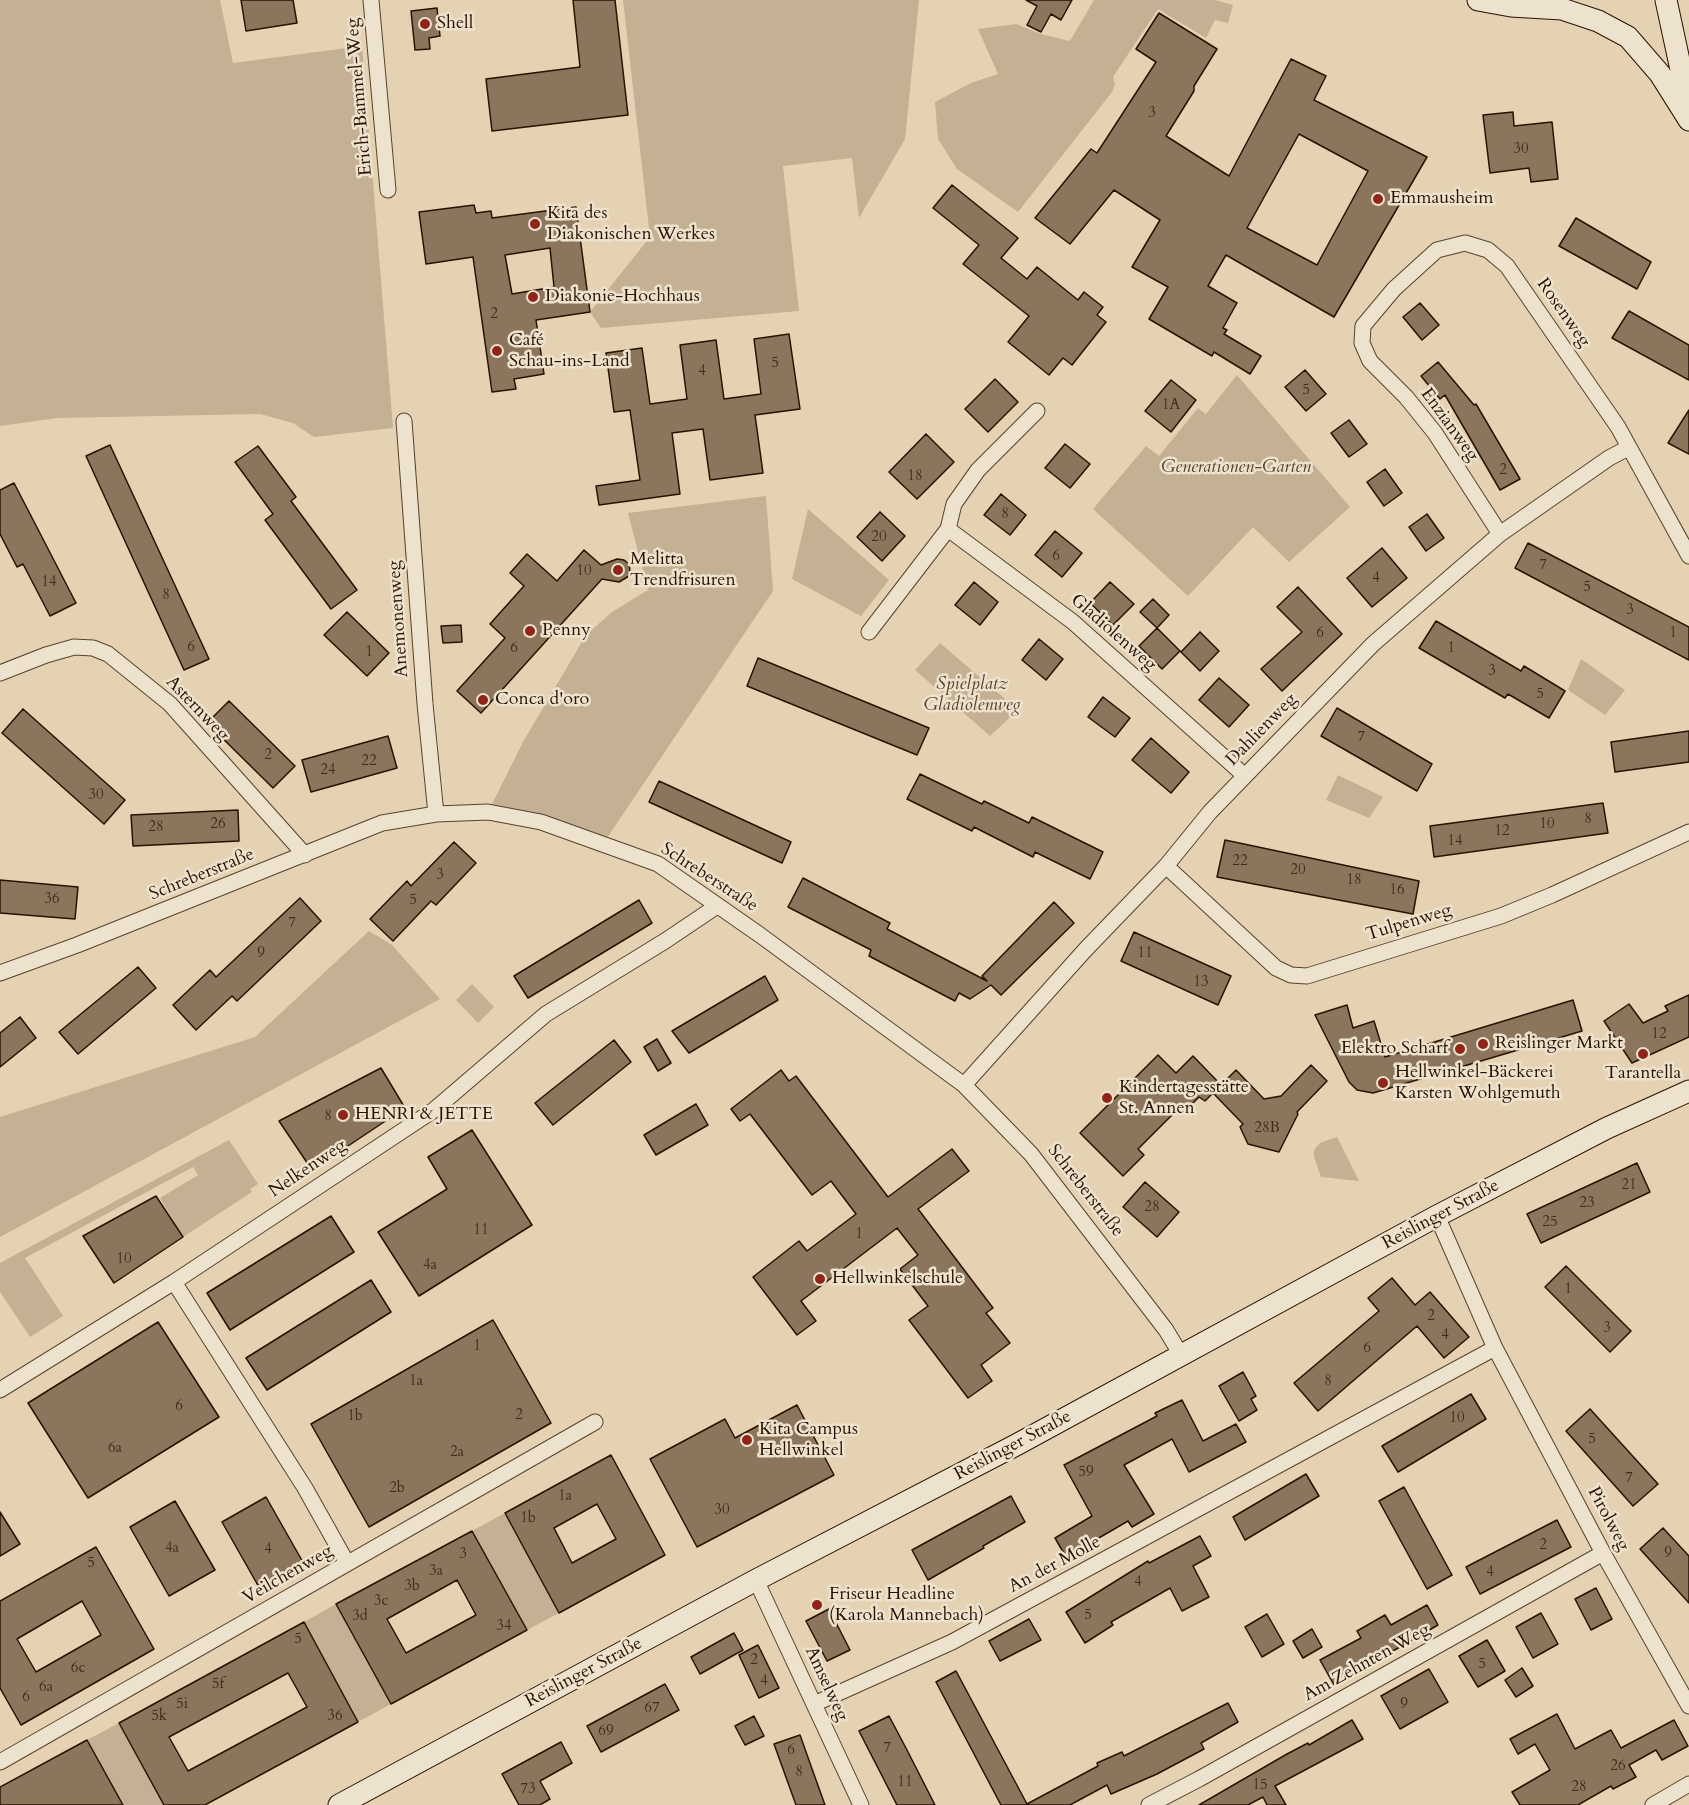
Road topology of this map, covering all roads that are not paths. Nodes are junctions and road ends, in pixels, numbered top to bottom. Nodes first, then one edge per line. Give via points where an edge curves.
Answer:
1 (371, 0) edge
2 (1478, 0) edge
3 (1666, 0) edge
4 (1689, 106) edge
5 (1689, 120) edge
6 (388, 190) dead end
7 (1362, 343) joint
8 (1037, 411) dead end
9 (404, 422) dead end
10 (1628, 448) junction
11 (948, 529) junction
12 (1500, 534) junction
13 (1689, 555) edge
14 (870, 632) dead end
15 (0, 673) edge
16 (1245, 776) junction
17 (436, 814) junction
18 (1689, 832) edge
19 (305, 855) junction
20 (1166, 866) junction
21 (717, 906) junction
22 (0, 973) edge
23 (964, 1085) junction
24 (1689, 1090) edge
25 (1437, 1216) junction
26 (174, 1282) junction
27 (1495, 1348) junction
28 (1181, 1355) junction
29 (0, 1390) edge
30 (595, 1422) dead end
31 (1603, 1553) junction
32 (347, 1563) junction
33 (756, 1580) junction
34 (814, 1704) junction
35 (1689, 1706) edge
36 (0, 1762) edge
37 (1689, 1784) edge
38 (339, 1805) edge
39 (861, 1805) edge
40 (1149, 1805) edge
41 (1653, 1805) edge

1 - 6 street, Erich-Bammel-Weg
2 - 5 street via 1562,9 1629,37 1660,74
3 - 4 street
7 - 10 street, Rosenweg via 1363,326 1394,289 1437,250 1465,243 1488,250 1507,266 1618,427
7 - 12 street, Enzianweg via 1370,361 1435,433
8 - 11 street via 978,470 954,504
9 - 17 street, Anemonenweg
10 - 12 street, Dahlienweg
10 - 13 street, Rosenweg
11 - 14 street
11 - 16 street, Gladiolenweg via 1073,622
12 - 16 street, Dahlienweg via 1373,644
15 - 19 street, Asternweg via 74,647 108,654 170,704
16 - 20 street, Dahlienweg
17 - 19 street, Schreberstraße via 382,824
17 - 21 street, Schreberstraße via 488,812 542,822 658,864
18 - 20 street, Tulpenweg via 1501,916 1307,976 1290,975 1275,968
19 - 22 street, Schreberstraße
20 - 23 street, Dahlienweg
21 - 23 street, Schreberstraße
21 - 26 street, Nelkenweg via 546,1014 434,1110
23 - 28 street, Schreberstraße via 1031,1154
24 - 25 street, Reislinger Straße
25 - 27 street, Pirolweg
25 - 28 street, Reislinger Straße
26 - 29 street, Nelkenweg
26 - 32 street via 305,1488
27 - 31 street, Pirolweg
27 - 34 street, An der Molle via 952,1642
28 - 33 street, Reislinger Straße
30 - 32 street, Veilchenweg
31 - 35 street, Pirolweg
31 - 40 street, Am Zehnten Weg
32 - 36 street, Veilchenweg
33 - 34 street, Amselweg
33 - 38 street, Reislinger Straße
34 - 39 street, Amselweg
37 - 41 street

